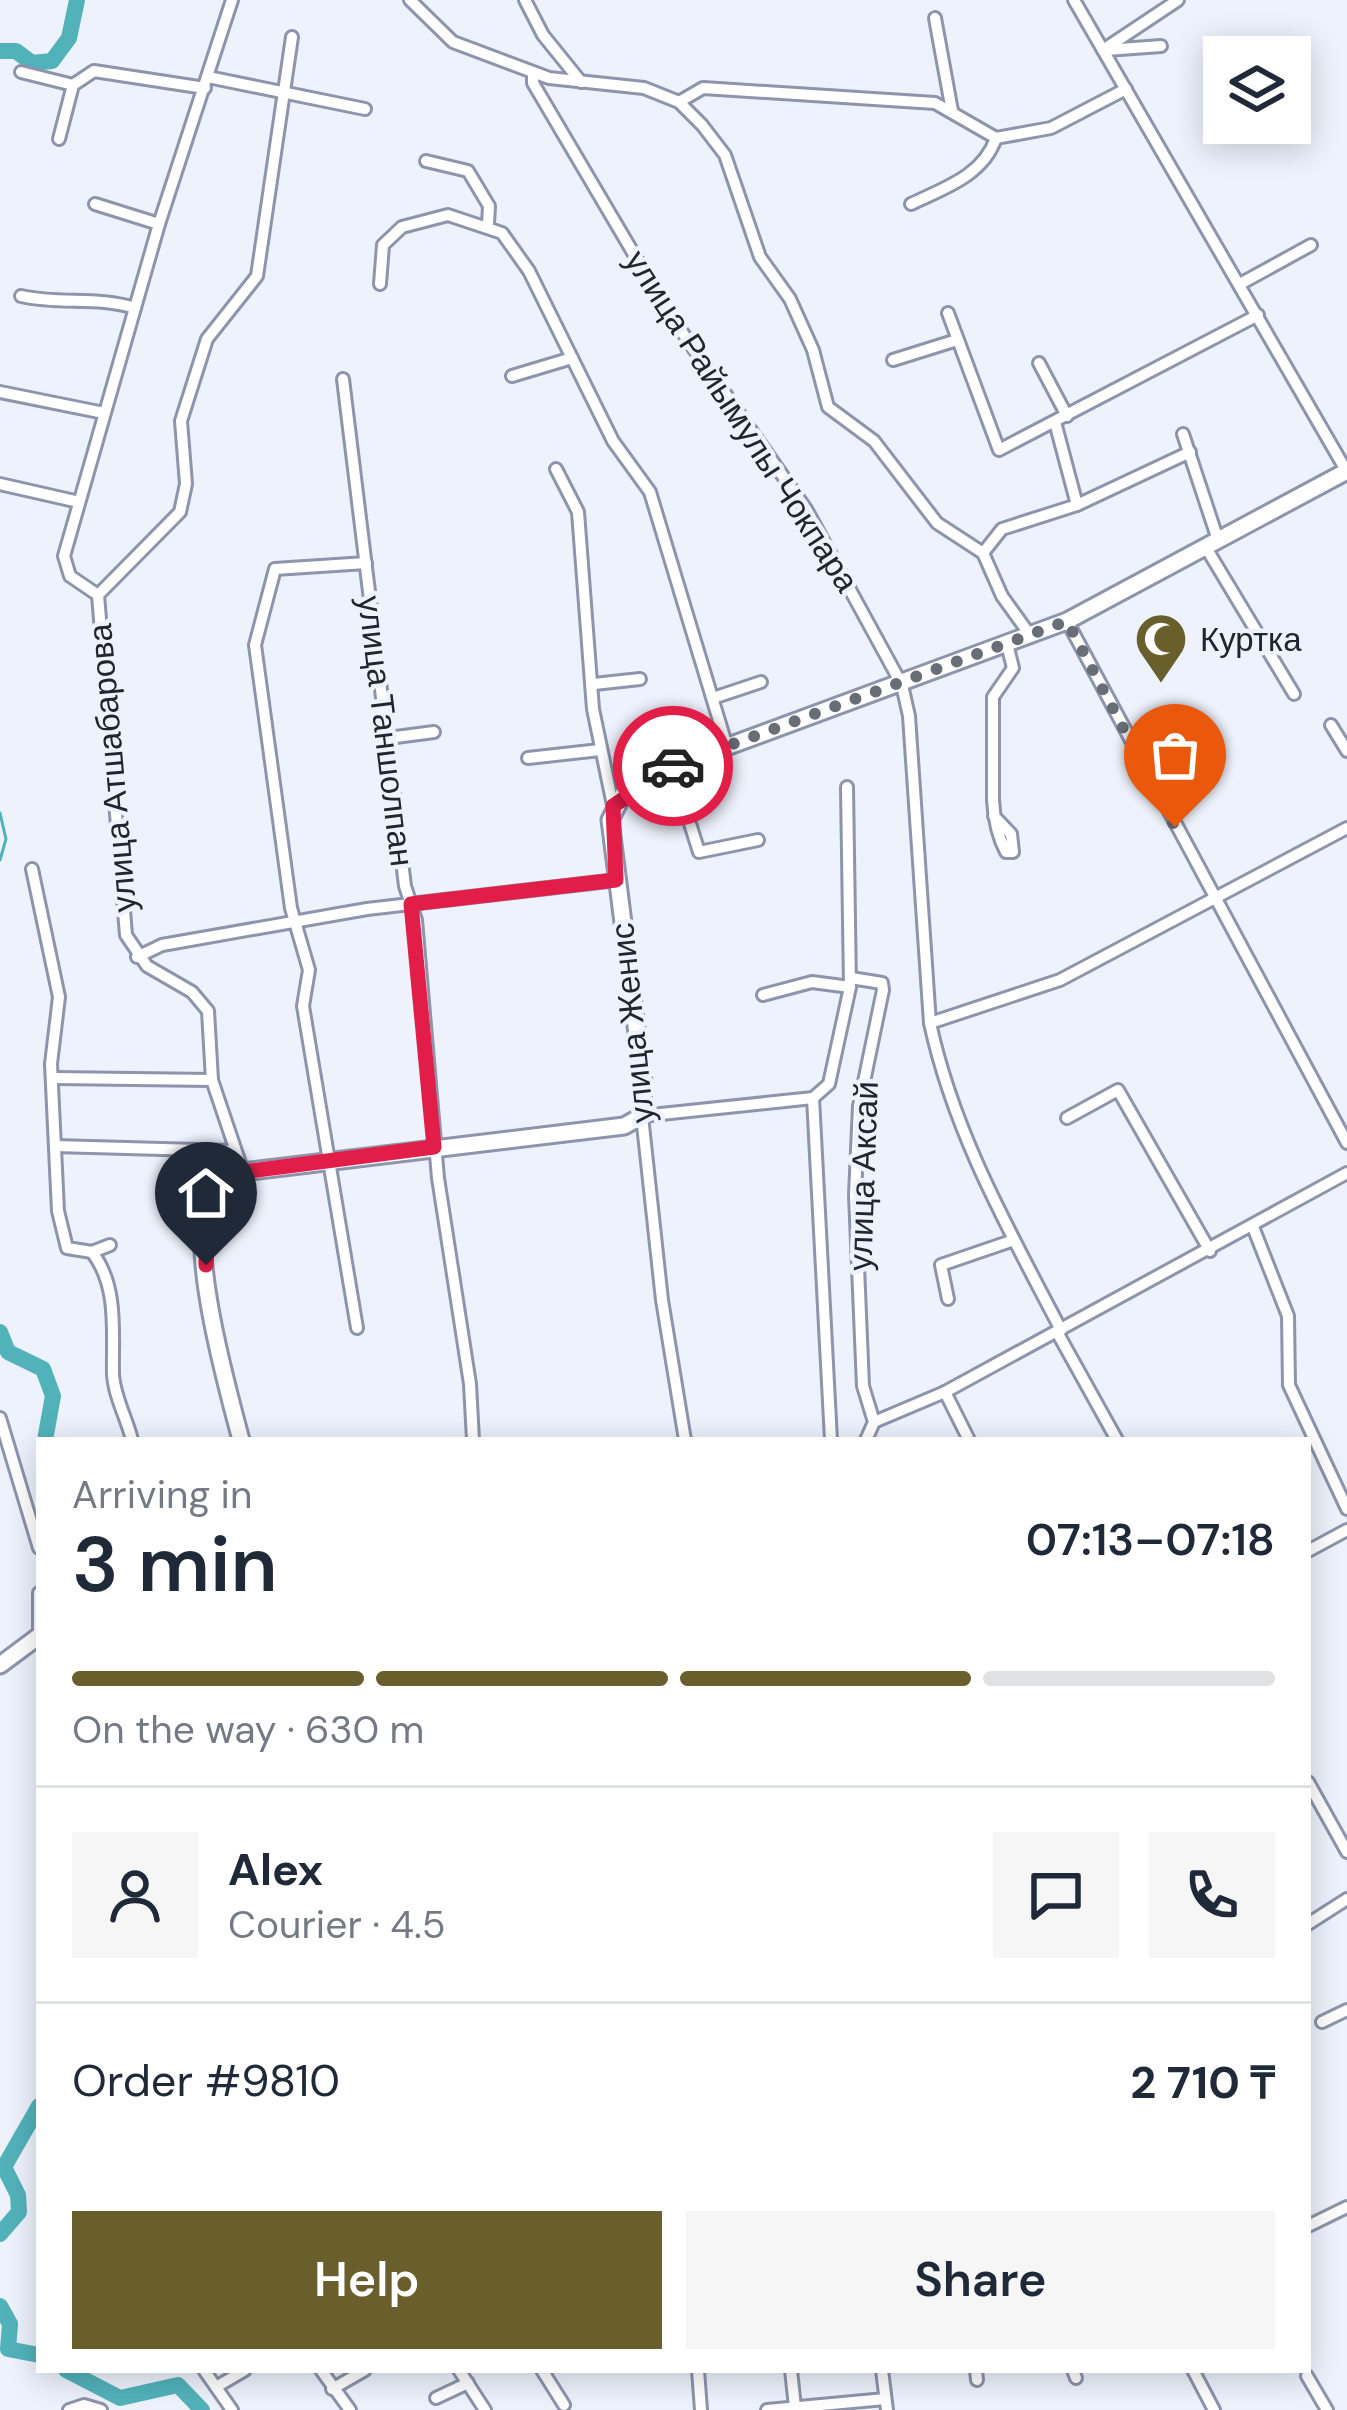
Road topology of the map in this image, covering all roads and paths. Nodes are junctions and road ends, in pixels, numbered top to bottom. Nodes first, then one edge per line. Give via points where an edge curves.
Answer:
1 (232, 0) edge
2 (410, 0) edge
3 (525, 0) edge
4 (1074, 0) edge
5 (1178, 0) edge
6 (935, 18) dead end
7 (292, 37) dead end
8 (1161, 46) dead end
9 (1103, 50) junction
10 (21, 73) dead end
11 (533, 73) junction
12 (207, 82) junction
13 (581, 82) junction
14 (73, 85) junction
15 (1126, 89) junction
16 (280, 93) junction
17 (679, 102) junction
18 (365, 110) dead end
19 (952, 111) junction
20 (996, 138) junction
21 (58, 139) dead end
22 (426, 161) dead end
23 (94, 203) dead end
24 (911, 204) dead end
25 (158, 224) junction
26 (488, 224) junction
27 (1311, 244) dead end
28 (380, 284) dead end
29 (1240, 284) junction
30 (21, 296) dead end
31 (135, 308) junction
32 (947, 313) dead end
33 (1258, 315) junction
34 (957, 340) junction
35 (572, 358) junction
36 (893, 360) dead end
37 (1039, 363) dead end
38 (512, 376) dead end
39 (343, 380) dead end
40 (0, 392) edge
41 (104, 413) junction
42 (1067, 416) junction
43 (1054, 422) junction
44 (1183, 434) dead end
45 (1190, 452) junction
46 (556, 470) dead end
47 (1347, 471) edge
48 (0, 484) edge
49 (79, 502) junction
50 (1078, 505) junction
51 (1211, 543) junction
52 (983, 554) junction
53 (366, 563) junction
54 (98, 595) junction
55 (1067, 621) junction
56 (1030, 635) junction
57 (1007, 644) junction
58 (640, 679) dead end
59 (761, 682) dead end
60 (594, 685) junction
61 (902, 685) junction
62 (1294, 694) dead end
63 (712, 698) junction
64 (1331, 725) dead end
65 (434, 732) dead end
66 (388, 738) junction
67 (727, 747) junction
68 (600, 750) junction
69 (1347, 751) edge
70 (528, 758) dead end
71 (672, 767) junction
72 (847, 787) dead end
73 (613, 806) junction
74 (994, 817) dead end
75 (1347, 828) edge
76 (758, 840) dead end
77 (32, 869) dead end
78 (616, 880) junction
79 (1211, 896) junction
80 (411, 904) junction
81 (296, 923) junction
82 (137, 957) junction
83 (851, 983) junction
84 (763, 995) dead end
85 (930, 1023) junction
86 (54, 1078) junction
87 (212, 1080) junction
88 (813, 1098) junction
89 (642, 1116) junction
90 (1066, 1118) dead end
91 (1347, 1143) edge
92 (55, 1146) junction
93 (434, 1147) junction
94 (233, 1151) junction
95 (328, 1161) junction
96 (243, 1172) junction
97 (1347, 1174) edge
98 (1253, 1227) junction
99 (1014, 1240) junction
100 (110, 1245) dead end
101 (1210, 1251) junction
102 (92, 1252) junction
103 (948, 1299) dead end
104 (357, 1328) dead end
105 (1059, 1331) junction
106 (945, 1392) junction
107 (0, 1418) edge
108 (874, 1422) junction
109 (131, 1437) edge
110 (240, 1437) edge
111 (473, 1437) edge
112 (685, 1437) edge
113 (831, 1437) edge
114 (867, 1437) edge
115 (968, 1437) edge
116 (1115, 1437) edge
117 (1347, 1509) edge
118 (1346, 1533) edge
119 (36, 1538) edge
120 (1311, 1549) edge
121 (36, 1637) edge
122 (1, 1661) edge
123 (1311, 1787) edge
124 (1347, 1852) edge
125 (1347, 1898) edge
126 (1311, 1922) edge
127 (1347, 2010) edge
128 (1322, 2022) dead end
129 (1347, 2207) edge
130 (1311, 2225) edge
131 (206, 2373) edge
132 (239, 2373) edge
133 (323, 2373) edge
134 (360, 2373) edge
135 (461, 2373) edge
136 (544, 2373) edge
137 (698, 2373) edge
138 (791, 2373) edge
139 (882, 2373) edge
140 (1195, 2373) edge
141 (1307, 2376) dead end
142 (467, 2383) junction
143 (216, 2387) junction
144 (332, 2389) junction
145 (436, 2398) dead end
146 (886, 2404) edge
147 (564, 2405) dead end
148 (795, 2408) edge
149 (69, 2410) edge
150 (101, 2410) edge
151 (232, 2410) edge
152 (350, 2410) edge
153 (484, 2410) edge
154 (701, 2410) edge
155 (767, 2410) edge
156 (1214, 2410) edge
157 (1327, 2410) edge

1 - 12 street, улица Атшабарова
2 - 11 street via 453,42
3 - 13 street
4 - 9 street
5 - 9 street
6 - 19 street
7 - 16 street
8 - 9 street
9 - 15 street
10 - 14 street
11 - 13 street
11 - 61 street, улица Райымулы Чокпара via 627,246 806,509
12 - 14 street via 94,70
12 - 16 street
12 - 25 street, улица Атшабарова
13 - 17 street via 644,88
14 - 21 street
15 - 20 street via 1051,128
15 - 29 street
16 - 18 street
16 - 54 street via 257,276 207,339 181,421 180,512
17 - 19 street via 703,88
17 - 52 street via 725,155 760,257 813,350 828,406 874,441 938,523
19 - 20 street
20 - 24 street via 970,174
22 - 26 street via 468,171 489,206
23 - 25 street
25 - 31 street, улица Атшабарова
26 - 28 street via 448,215 403,227 383,245
26 - 35 street via 529,271
27 - 29 street
29 - 33 street
30 - 31 street
31 - 41 street, улица Атшабарова
32 - 34 street
33 - 42 street
33 - 47 street
34 - 36 street
34 - 43 street via 999,449
35 - 38 street
35 - 63 street via 650,492
37 - 42 street
39 - 53 street, улица Таншолпан
40 - 41 street
41 - 49 street, улица Атшабарова
42 - 43 street
43 - 50 street
44 - 45 street
45 - 50 street
45 - 51 street
46 - 60 street, улица Женис via 578,512
47 - 51 main road
48 - 49 street
49 - 54 street, улица Атшабарова via 64,567
50 - 52 street via 1002,529
51 - 55 main road
51 - 62 street
52 - 56 street
53 - 66 street, улица Таншолпан
53 - 81 street via 275,569 254,634
54 - 82 street, улица Атшабарова via 126,935
55 - 56 main road
55 - 79 street
56 - 57 main road
57 - 61 main road
57 - 74 street via 1013,668 993,697
58 - 60 street
59 - 63 street
60 - 68 street, улица Женис
61 - 67 main road
61 - 85 street, улица Райымулы Чокпара
63 - 67 street
64 - 69 street
65 - 66 street
66 - 80 street, улица Таншолпан
67 - 71 main road
68 - 70 street
68 - 73 street, улица Женис
71 - 73 main road
71 - 76 street via 699,851
72 - 83 street
73 - 78 main road, улица Женис
75 - 79 street
77 - 86 street via 59,997
78 - 80 street
78 - 89 main road, улица Женис
79 - 85 street via 1060,980
79 - 91 street
80 - 81 street
80 - 93 street, улица Таншолпан
81 - 82 street via 162,945
81 - 95 street via 309,970 302,1006
82 - 87 street, улица Атшабарова via 202,1000
83 - 84 street via 812,982
83 - 88 street, улица Аксай via 829,1084
83 - 108 street, улица Аксай via 882,983 884,990 860,1106 855,1195 863,1386
85 - 99 street, улица Райымулы Чокпара via 969,1150
86 - 87 street
86 - 92 street
87 - 94 street, улица Атшабарова
88 - 89 street
88 - 113 street, улица Аксай
89 - 93 main road via 624,1126
89 - 112 street, улица Женис
90 - 101 street via 1118,1090
92 - 94 street
92 - 102 street via 63,1238 74,1253
93 - 95 main road
93 - 111 street, улица Таншолпан
94 - 96 street, улица Атшабарова
95 - 96 main road
95 - 104 street
96 - 110 main road via 208,1203 203,1239
97 - 98 street
98 - 101 street
98 - 117 street via 1288,1316 1289,1385
99 - 103 street via 941,1265
99 - 105 street, улица Райымулы Чокпара
100 - 102 street
101 - 105 street
102 - 109 street via 112,1304 113,1376
105 - 106 street
105 - 116 street, улица Райымулы Чокпара
106 - 108 street
106 - 115 street
107 - 119 street
108 - 114 street
118 - 120 street
121 - 122 main road
123 - 124 street
125 - 126 street
127 - 128 street
129 - 130 street
131 - 143 street
132 - 143 street
133 - 144 street
134 - 144 street
135 - 142 street
136 - 147 street
137 - 154 street
138 - 148 street
139 - 146 street
140 - 156 street
141 - 157 street
142 - 145 street
142 - 153 street
143 - 151 street
144 - 152 street
146 - 148 street
148 - 155 street
149 - 150 street

